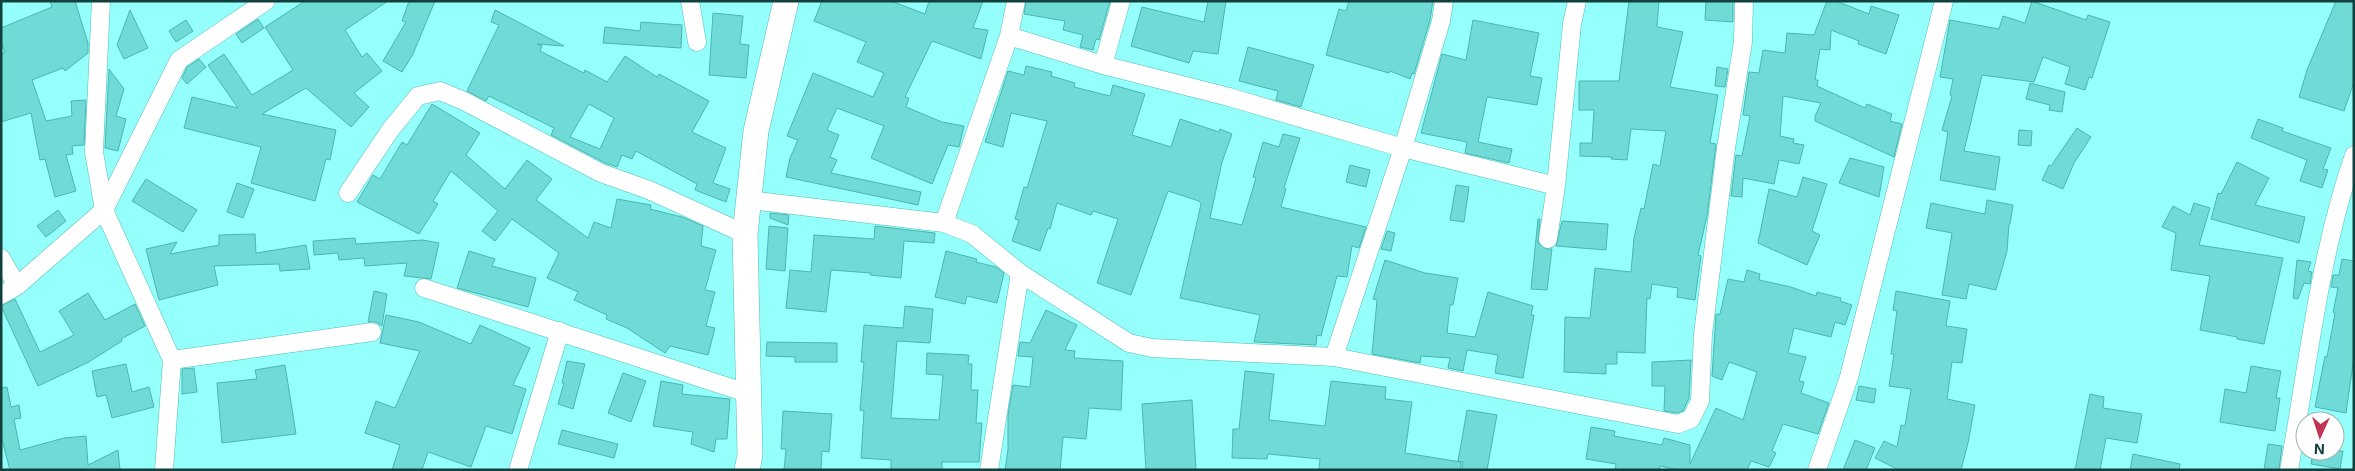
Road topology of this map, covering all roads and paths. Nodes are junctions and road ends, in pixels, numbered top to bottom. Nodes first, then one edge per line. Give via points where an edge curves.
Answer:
1 (101, 1) edge
2 (266, 1) edge
3 (690, 1) edge
4 (786, 1) edge
5 (1016, 1) edge
6 (1121, 1) edge
7 (1444, 1) edge
8 (1577, 1) edge
9 (1744, 1) edge
10 (1944, 1) edge
11 (1009, 36) junction
12 (697, 42) dead end
13 (1103, 65) junction
14 (1403, 148) junction
15 (2354, 155) edge
16 (1556, 186) junction
17 (348, 194) dead end
18 (749, 200) junction
19 (104, 210) junction
20 (944, 223) junction
21 (745, 234) junction
22 (1548, 239) dead end
23 (1, 258) edge
24 (1020, 273) junction
25 (17, 286) junction
26 (424, 288) dead end
27 (1, 295) edge
28 (560, 331) junction
29 (372, 332) dead end
30 (1334, 357) junction
31 (172, 360) junction
32 (747, 393) junction
33 (164, 470) edge
34 (518, 470) edge
35 (747, 470) edge
36 (989, 470) edge
37 (1817, 470) edge
38 (2290, 470) edge

1 - 19 street via 94,152
2 - 19 street via 179,60
3 - 12 street
4 - 18 main road via 756,131
5 - 11 street
6 - 13 street
7 - 14 street
8 - 16 street
9 - 30 street via 1743,42 1703,334 1700,401 1691,419 1678,424
10 - 37 street via 1849,378
11 - 13 street
11 - 20 street
13 - 14 street via 1230,97
14 - 16 street
14 - 30 street
15 - 38 street via 2338,200 2326,259
16 - 22 street
17 - 21 street via 418,96 440,91 510,124 601,174 649,190
18 - 20 street
18 - 21 main road
19 - 25 street
19 - 31 street
20 - 24 street via 972,234
21 - 32 main road
23 - 25 street
24 - 30 street via 1130,343 1152,348
24 - 36 street
25 - 27 street
26 - 28 street
28 - 32 street
28 - 34 street
29 - 31 street
31 - 33 street
32 - 35 main road via 750,455

